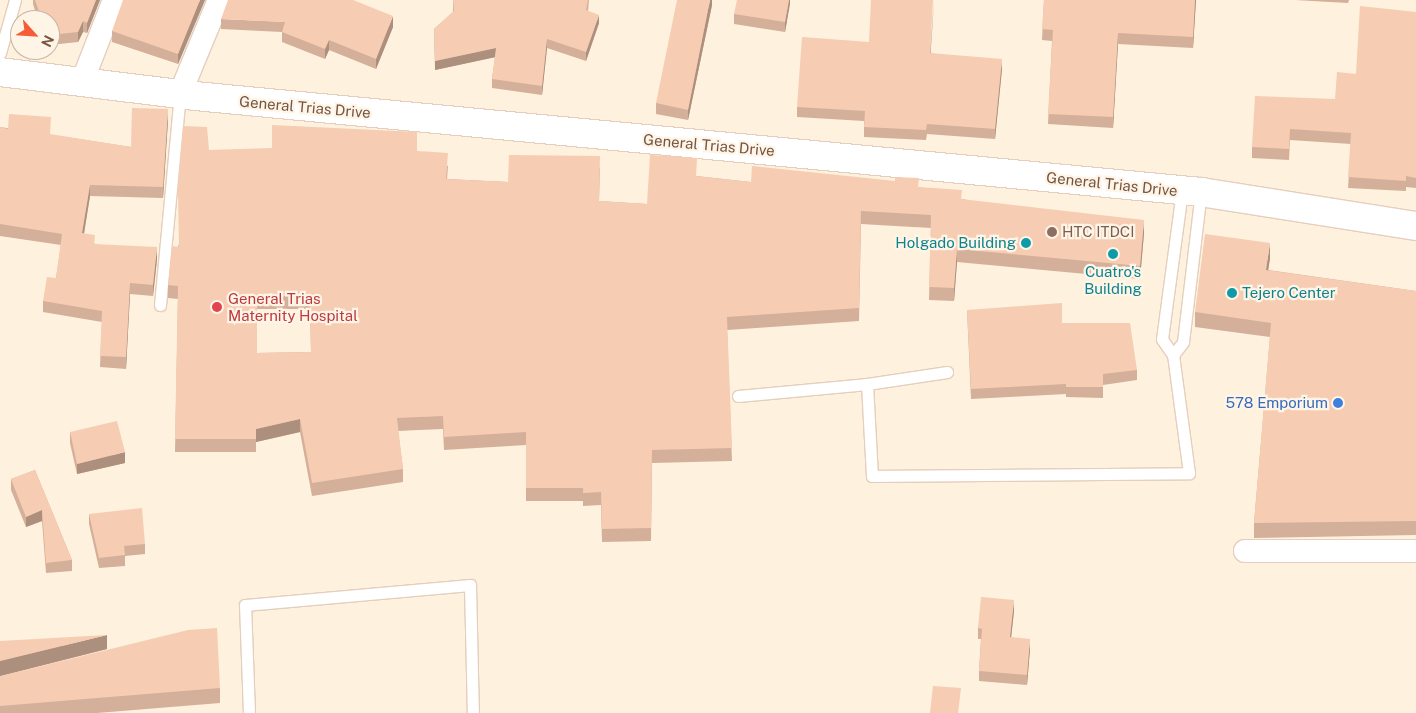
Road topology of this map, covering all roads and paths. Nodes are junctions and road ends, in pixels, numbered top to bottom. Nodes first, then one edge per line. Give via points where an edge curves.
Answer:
1 (15, 0) edge
2 (114, 0) edge
3 (219, 0) edge
4 (0, 53) edge
5 (0, 72) edge
6 (82, 82) junction
7 (180, 94) junction
8 (1192, 192) junction
9 (1416, 226) edge
10 (160, 306) dead end
11 (1173, 355) junction
12 (947, 372) dead end
13 (867, 384) junction
14 (738, 396) dead end
15 (1245, 551) dead end
16 (1416, 551) edge
17 (250, 713) edge
18 (472, 713) edge

1 - 4 lane
2 - 6 street
3 - 7 street
5 - 6 main road, General Trias Drive
6 - 7 main road, General Trias Drive
7 - 8 main road, General Trias Drive
7 - 10 lane
8 - 9 main road, General Trias Drive
8 - 11 lane via 1183,342
8 - 11 lane via 1162,339
11 - 13 lane via 1189,474 872,476
12 - 13 lane
13 - 14 lane
15 - 16 street
17 - 18 lane via 245,605 470,585

